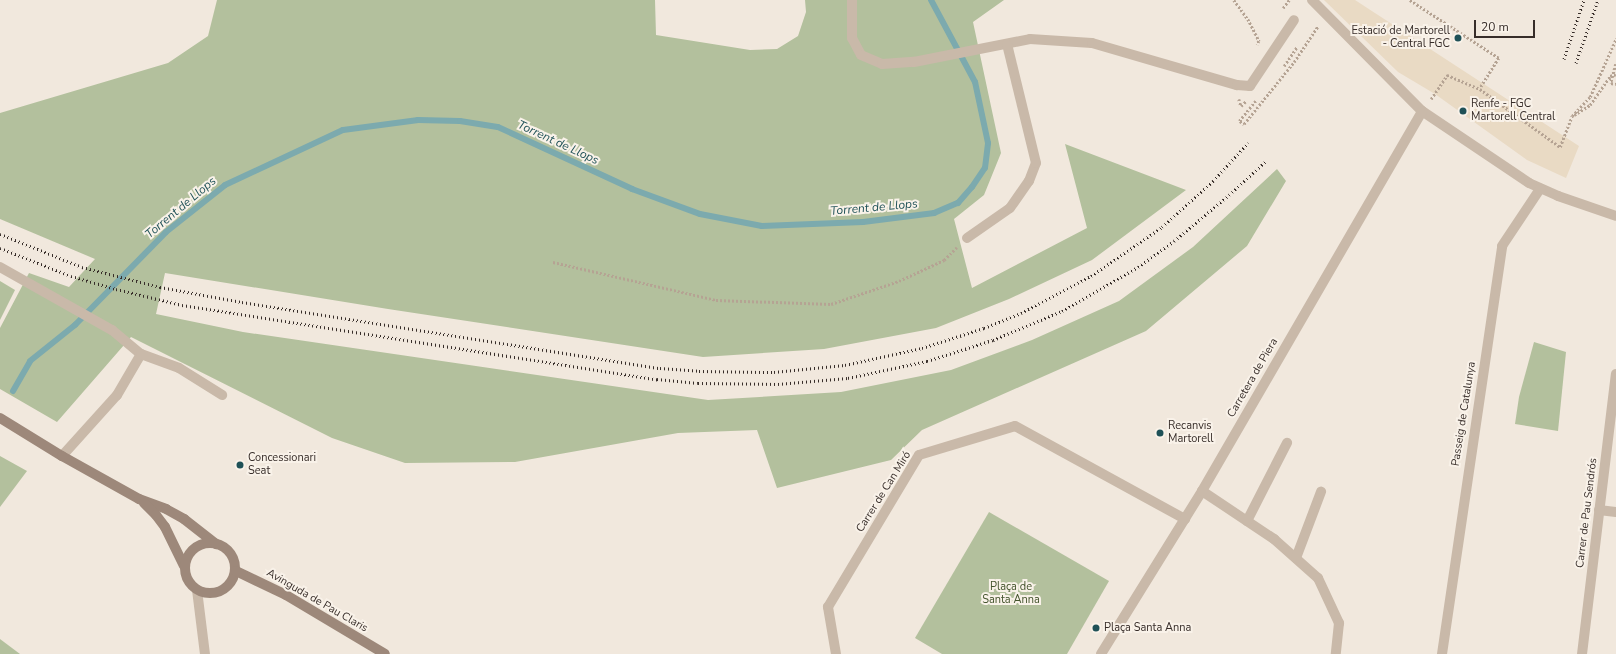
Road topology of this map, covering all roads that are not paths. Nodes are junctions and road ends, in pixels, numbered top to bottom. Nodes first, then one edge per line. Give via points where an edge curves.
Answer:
1 (852, 0) edge
2 (1312, 0) edge
3 (1294, 20) dead end
4 (1007, 44) junction
5 (1422, 111) junction
6 (1540, 189) junction
7 (1616, 216) edge
8 (968, 238) road end
9 (0, 267) edge
10 (141, 354) junction
11 (1616, 374) edge
12 (222, 395) dead end
13 (0, 418) edge
14 (1287, 443) dead end
15 (62, 456) junction
16 (1202, 491) junction
17 (1321, 492) dead end
18 (139, 499) junction
19 (1600, 510) junction
20 (1616, 512) edge
21 (1185, 519) junction
22 (1247, 521) junction
23 (216, 544) junction
24 (1296, 558) junction
25 (184, 566) junction
26 (236, 571) junction
27 (197, 590) junction
28 (205, 654) edge
29 (385, 654) edge
30 (836, 654) edge
31 (1101, 654) edge
32 (1336, 654) edge
33 (1442, 654) edge
34 (1582, 654) edge

1 - 4 street via 852,38 861,55 882,64 914,62
2 - 5 street
3 - 4 street via 1250,86 1237,85 1092,43 1030,40
4 - 8 street via 1036,163 1029,181 1010,208
5 - 6 street
5 - 16 street, Carretera de Piera
6 - 7 street
6 - 33 street, Passeig de Catalunya via 1502,246
9 - 10 street via 112,330
10 - 12 street via 179,368
10 - 15 street via 117,395
11 - 19 street, Carrer de Pau Sendrós
13 - 15 main road
14 - 22 street
15 - 18 main road
16 - 21 street, Carretera de Piera
16 - 22 street
17 - 24 street
18 - 23 main road via 184,519
18 - 25 main road via 165,527
19 - 20 street
19 - 34 street, Carrer de Pau Sendrós
21 - 30 street, Carrer de Can Miró via 1015,426 919,455 828,607
21 - 31 street, Carretera de Piera
22 - 24 street
23 - 25 main road via 199,545 192,551
23 - 26 main road via 230,553
24 - 32 street via 1318,578 1339,623
25 - 27 main road via 186,576
26 - 27 main road via 233,579 219,590
26 - 29 main road, Avinguda de Pau Claris via 286,595
27 - 28 street

